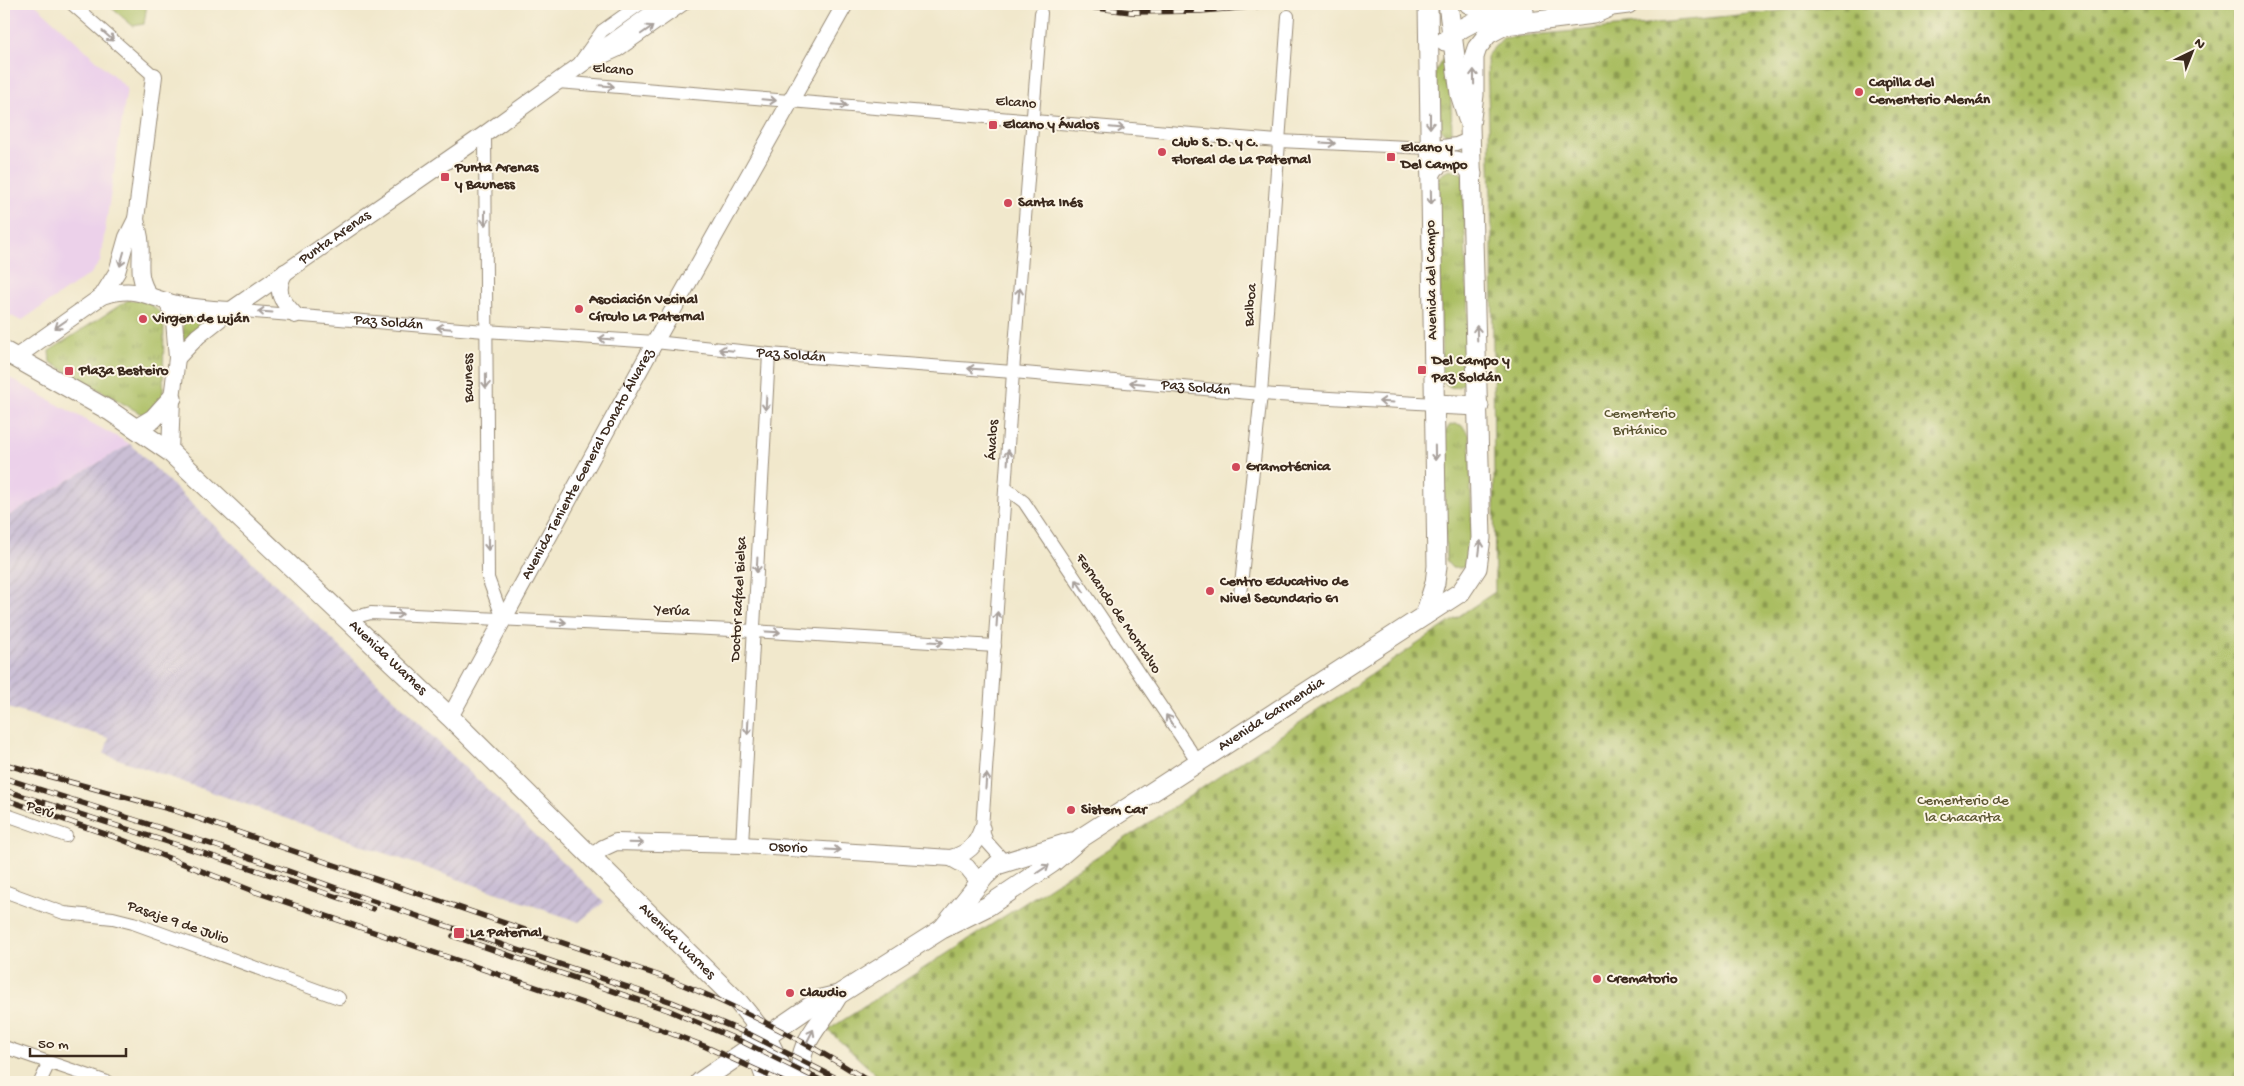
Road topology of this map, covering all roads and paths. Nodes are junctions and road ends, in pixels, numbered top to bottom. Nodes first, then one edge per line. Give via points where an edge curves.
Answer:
1 (72, 4) edge
2 (640, 4) edge
3 (665, 4) edge
4 (684, 4) edge
5 (845, 4) edge
6 (1428, 4) edge
7 (1448, 4) edge
8 (1469, 4) edge
9 (1583, 4) edge
10 (1613, 4) edge
11 (1041, 13) dead end
12 (1288, 16) dead end
13 (1498, 21) junction
14 (1452, 34) junction
15 (1430, 59) junction
16 (574, 70) junction
17 (154, 76) joint
18 (558, 82) junction
19 (791, 102) junction
20 (1033, 121) junction
21 (1470, 131) junction
22 (485, 134) junction
23 (1279, 141) junction
24 (1430, 148) junction
25 (1431, 173) junction
26 (1472, 174) junction
27 (136, 219) junction
28 (285, 272) junction
29 (150, 295) junction
30 (102, 296) junction
31 (167, 301) junction
32 (231, 310) junction
33 (295, 314) junction
34 (485, 331) junction
35 (655, 342) junction
36 (769, 354) junction
37 (9, 355) edge
38 (177, 358) junction
39 (1013, 372) junction
40 (1261, 394) junction
41 (172, 398) junction
42 (1435, 404) junction
43 (1479, 406) junction
44 (138, 428) junction
45 (170, 452) junction
46 (1007, 489) junction
47 (1240, 595) dead end
48 (1425, 615) junction
49 (348, 619) junction
50 (503, 619) junction
51 (753, 631) junction
52 (995, 646) junction
53 (450, 717) junction
54 (1198, 762) junction
55 (4, 814) edge
56 (982, 830) junction
57 (66, 836) dead end
58 (1081, 838) junction
59 (742, 845) junction
60 (592, 857) junction
61 (951, 858) junction
62 (1005, 862) junction
63 (979, 882) junction
64 (4, 891) edge
65 (1010, 892) junction
66 (942, 929) junction
67 (838, 995) junction
68 (340, 998) dead end
69 (739, 1003) junction
70 (790, 1020) junction
71 (760, 1041) junction
72 (4, 1047) edge
73 (49, 1063) junction
74 (40, 1082) edge
75 (107, 1082) edge
76 (700, 1082) edge
77 (767, 1082) edge
78 (789, 1082) edge
79 (802, 1082) edge

1 -> 17 street
2 - 16 street, Punta Arenas via 602,31
3 - 16 street, Punta Arenas
16 -> 4 street, Punta Arenas via 617,51
5 - 19 street, Avenida Teniente General Donato Álvarez
6 - 15 main road, Avenida del Campo
7 - 14 main road
8 - 13 main road
9 - 13 main road
10 - 13 main road via 1594,14 1516,23
11 - 20 street, Ávalos
12 - 23 street, Balboa
13 - 14 main road via 1475,20
21 -> 13 main road via 1474,57
14 - 15 main road
14 - 21 main road via 1460,94
15 -> 24 main road, Avenida del Campo
16 - 18 street, Punta Arenas
17 - 27 street
18 -> 19 street, Elcano
18 - 22 street, Punta Arenas
19 -> 20 street, Elcano
19 - 35 street, Avenida Teniente General Donato Álvarez
20 -> 23 street, Elcano
39 -> 20 street, Ávalos
21 - 24 street, Elcano via 1456,144
21 - 26 main road
22 - 28 street, Punta Arenas
22 -> 34 street, Bauness
23 -> 24 street, Elcano
23 - 40 street, Balboa
24 - 25 main road, Avenida del Campo
25 - 26 main road via 1439,163 1452,160 1464,164
25 -> 42 main road, Avenida del Campo
43 -> 26 main road
27 - 29 street via 140,239 140,277
27 -> 30 street via 117,272
28 - 32 street, Punta Arenas
28 - 33 street via 279,283 280,294 285,305
29 - 30 street, Paz Soldán via 125,291
29 - 31 street, Paz Soldán
30 -> 37 street
31 - 32 street, Paz Soldán
31 - 38 street via 174,320
33 -> 32 street, Paz Soldán
32 - 38 street, Punta Arenas
34 -> 33 street, Paz Soldán
35 -> 34 street, Paz Soldán
34 -> 50 street, Bauness via 488,578
36 -> 35 street, Paz Soldán
35 - 50 street, Avenida Teniente General Donato Álvarez
39 -> 36 street, Paz Soldán
36 -> 51 street, Doctor Rafael Bielsa
37 - 44 main road, Avenida Warnes
38 - 41 street
40 -> 39 street, Paz Soldán
46 -> 39 street, Ávalos
42 -> 40 street, Paz Soldán
40 - 47 street, Balboa
41 - 44 main road via 153,419
41 - 45 street
42 - 43 main road
42 -> 48 main road, Avenida del Campo via 1437,566
48 -> 43 main road, Avenida Garmendia via 1461,592 1477,568 1480,553
44 - 45 main road, Avenida Warnes
45 - 49 main road, Avenida Warnes
52 -> 46 street, Ávalos
54 -> 46 street, Fernando de Montalvo via 1024,502
48 - 54 main road, Avenida Garmendia
49 -> 50 street, Yerúa via 371,613
49 - 53 main road, Avenida Warnes
50 -> 51 street, Yerúa
50 - 53 street, Avenida Teniente General Donato Álvarez
51 -> 52 street, Yerúa
51 -> 59 street, Doctor Rafael Bielsa
56 -> 52 street, Ávalos
53 - 60 main road, Avenida Warnes
54 - 58 main road, Avenida Garmendia
55 - 57 street, Perú
56 - 61 street via 978,842 970,850
56 - 62 street via 987,842
58 - 62 main road, Avenida Garmendia
65 -> 58 main road, Avenida Garmendia
60 -> 59 street, Osorio via 616,842
59 -> 61 street, Osorio
60 - 69 main road, Avenida Warnes
61 - 63 street via 968,867
62 - 63 main road, Avenida Garmendia via 990,870
62 - 65 main road via 1017,871
63 - 65 main road via 989,892
63 - 66 main road, Avenida Garmendia
64 - 68 street, Pasaje 9 de Julio via 64,912 133,923
65 - 66 main road, Avenida Garmendia via 970,917
66 - 67 main road, Avenida Garmendia
67 - 70 main road, Avenida Garmendia via 821,998
79 -> 67 main road via 800,1071 807,1042
69 - 70 main road via 763,1015
69 - 71 main road, Avenida Warnes
70 - 71 main road, Avenida Garmendia
71 - 76 main road, Avenida Garmendia
71 - 77 main road, Avenida Warnes
71 - 78 main road, Avenida Warnes
72 - 73 street
73 - 74 street
73 - 75 street

